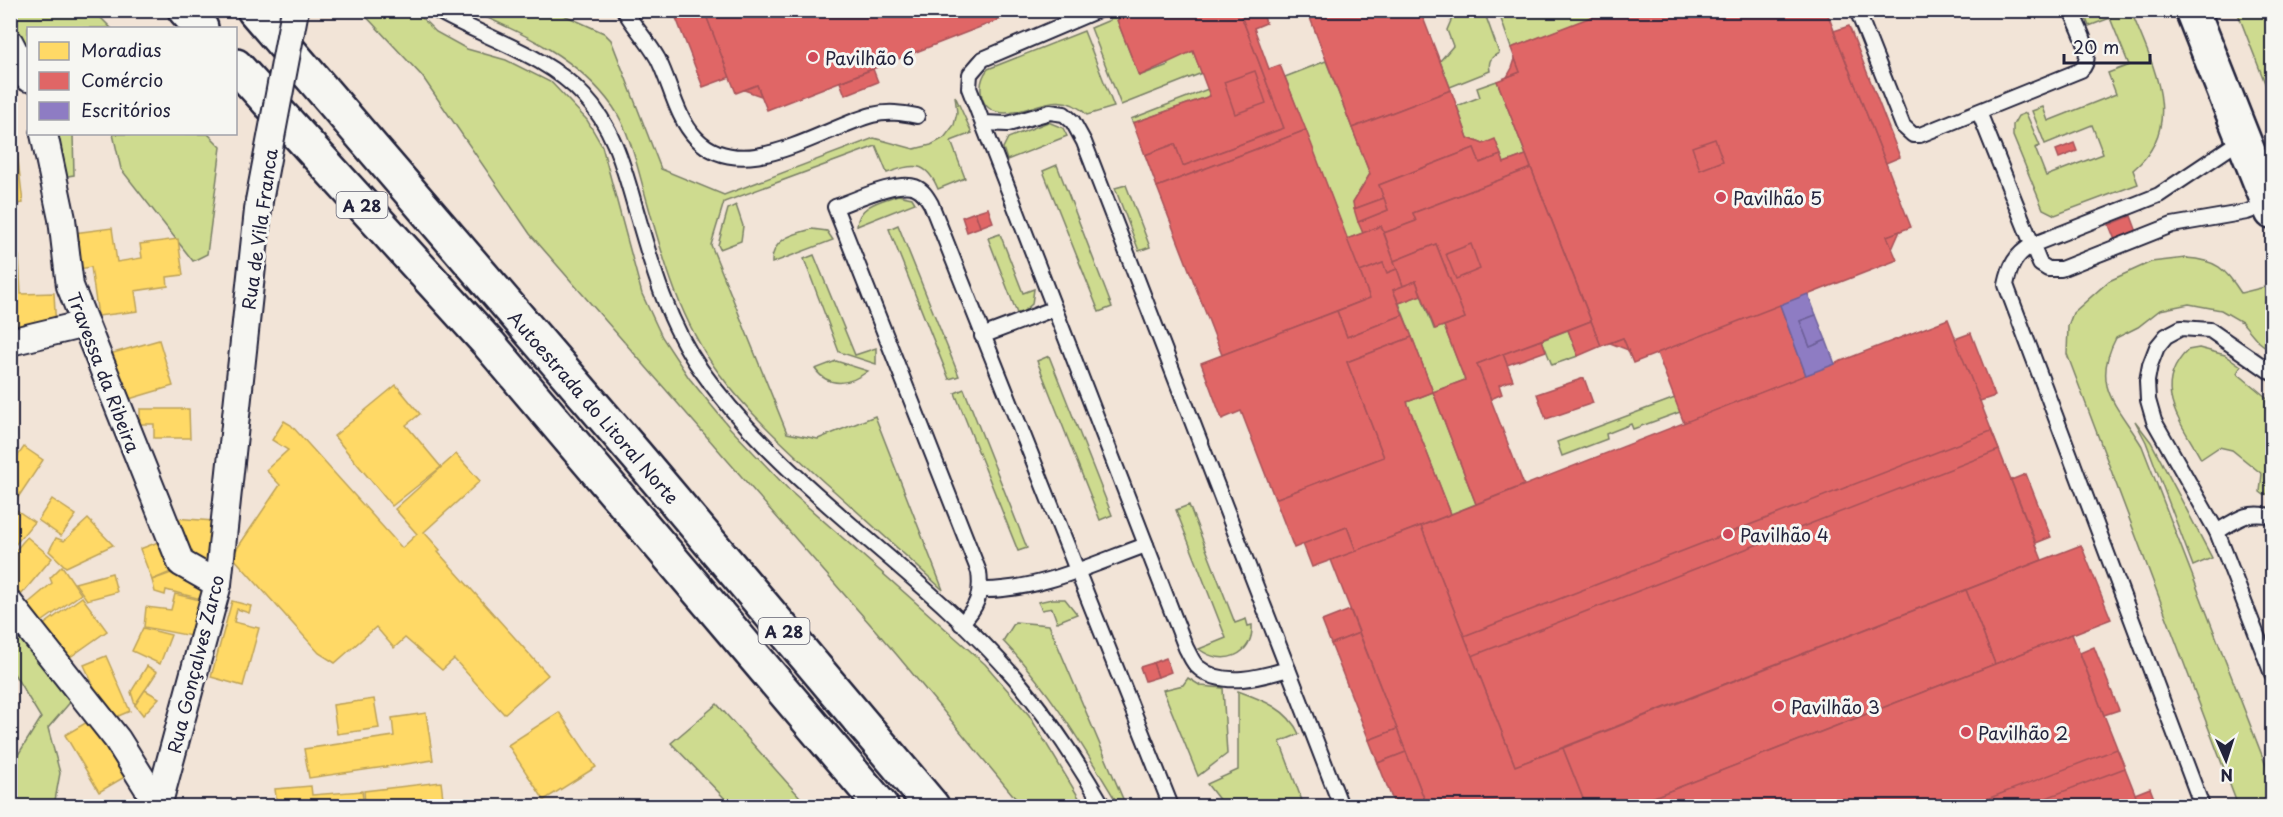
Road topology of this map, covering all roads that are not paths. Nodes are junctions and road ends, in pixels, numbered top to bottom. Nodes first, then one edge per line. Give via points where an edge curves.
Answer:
1 (184, 10) edge
2 (254, 10) edge
3 (295, 10) edge
4 (436, 10) edge
5 (624, 10) edge
6 (1098, 10) edge
7 (1857, 10) edge
8 (2071, 10) edge
9 (2192, 10) edge
10 (200, 27) edge
11 (10, 43) edge
12 (237, 67) edge
13 (27, 76) edge
14 (1979, 112) junction
15 (917, 116) dead end
16 (983, 123) junction
17 (44, 135) edge
18 (2245, 142) junction
19 (2271, 208) edge
20 (2032, 244) junction
21 (1053, 309) junction
22 (85, 324) junction
23 (982, 336) junction
24 (10, 342) edge
25 (2272, 373) edge
26 (232, 448) joint
27 (2272, 516) edge
28 (2217, 532) junction
29 (1146, 545) junction
30 (1076, 570) junction
31 (218, 584) junction
32 (981, 590) junction
33 (10, 604) edge
34 (961, 624) junction
35 (1287, 669) junction
36 (2272, 674) edge
37 (158, 806) edge
38 (881, 807) edge
39 (932, 807) edge
40 (1103, 807) edge
41 (1171, 807) edge
42 (1341, 807) edge
43 (2202, 807) edge

1 - 10 main road
2 - 39 main road, Autoestrada do Litoral Norte / A 28
3 - 26 street, Rua de Vila Franca, bridge via 259,201
4 - 34 lane via 558,73 584,95 606,122 618,147 657,283 701,369 751,430
5 - 15 lane via 646,38 683,121 712,150 737,158 772,153 873,115 898,112
6 - 16 lane via 1000,50 975,66 969,88
7 - 14 lane via 1907,131 1920,135
8 - 14 lane via 2088,54 2085,66
9 - 18 main road
11 - 13 street
12 - 38 main road, A 28 via 489,344
14 - 20 lane
16 - 21 lane
16 - 35 lane via 1008,124 1050,112 1064,114 1073,122
17 - 22 street, Travessa da Ribeira via 62,219 70,286
18 - 19 main road
18 - 20 lane via 2229,148 2159,195
19 - 20 lane via 2172,225 2061,269 2048,269 2040,264
20 - 43 lane via 2018,253 2009,269 2006,285 2011,302
21 - 23 lane
21 - 29 lane
22 - 24 street
22 - 31 street, Travessa da Ribeira via 181,563
23 - 30 lane
23 - 32 lane via 924,193 913,186 899,186 835,207 979,572
25 - 28 lane via 2226,339 2194,327 2181,328 2166,336 2150,365 2148,400 2154,421
26 - 31 street, Rua Gonçalves Zarco
27 - 28 lane via 2256,512 2241,516
28 - 36 lane
29 - 30 lane
29 - 35 lane via 1197,667 1211,676 1230,679
30 - 32 lane via 1026,586
30 - 41 lane
31 - 37 street, Rua Gonçalves Zarco
32 - 34 lane via 978,603
33 - 37 street via 117,740
34 - 40 lane via 1014,677 1064,741
35 - 42 lane

